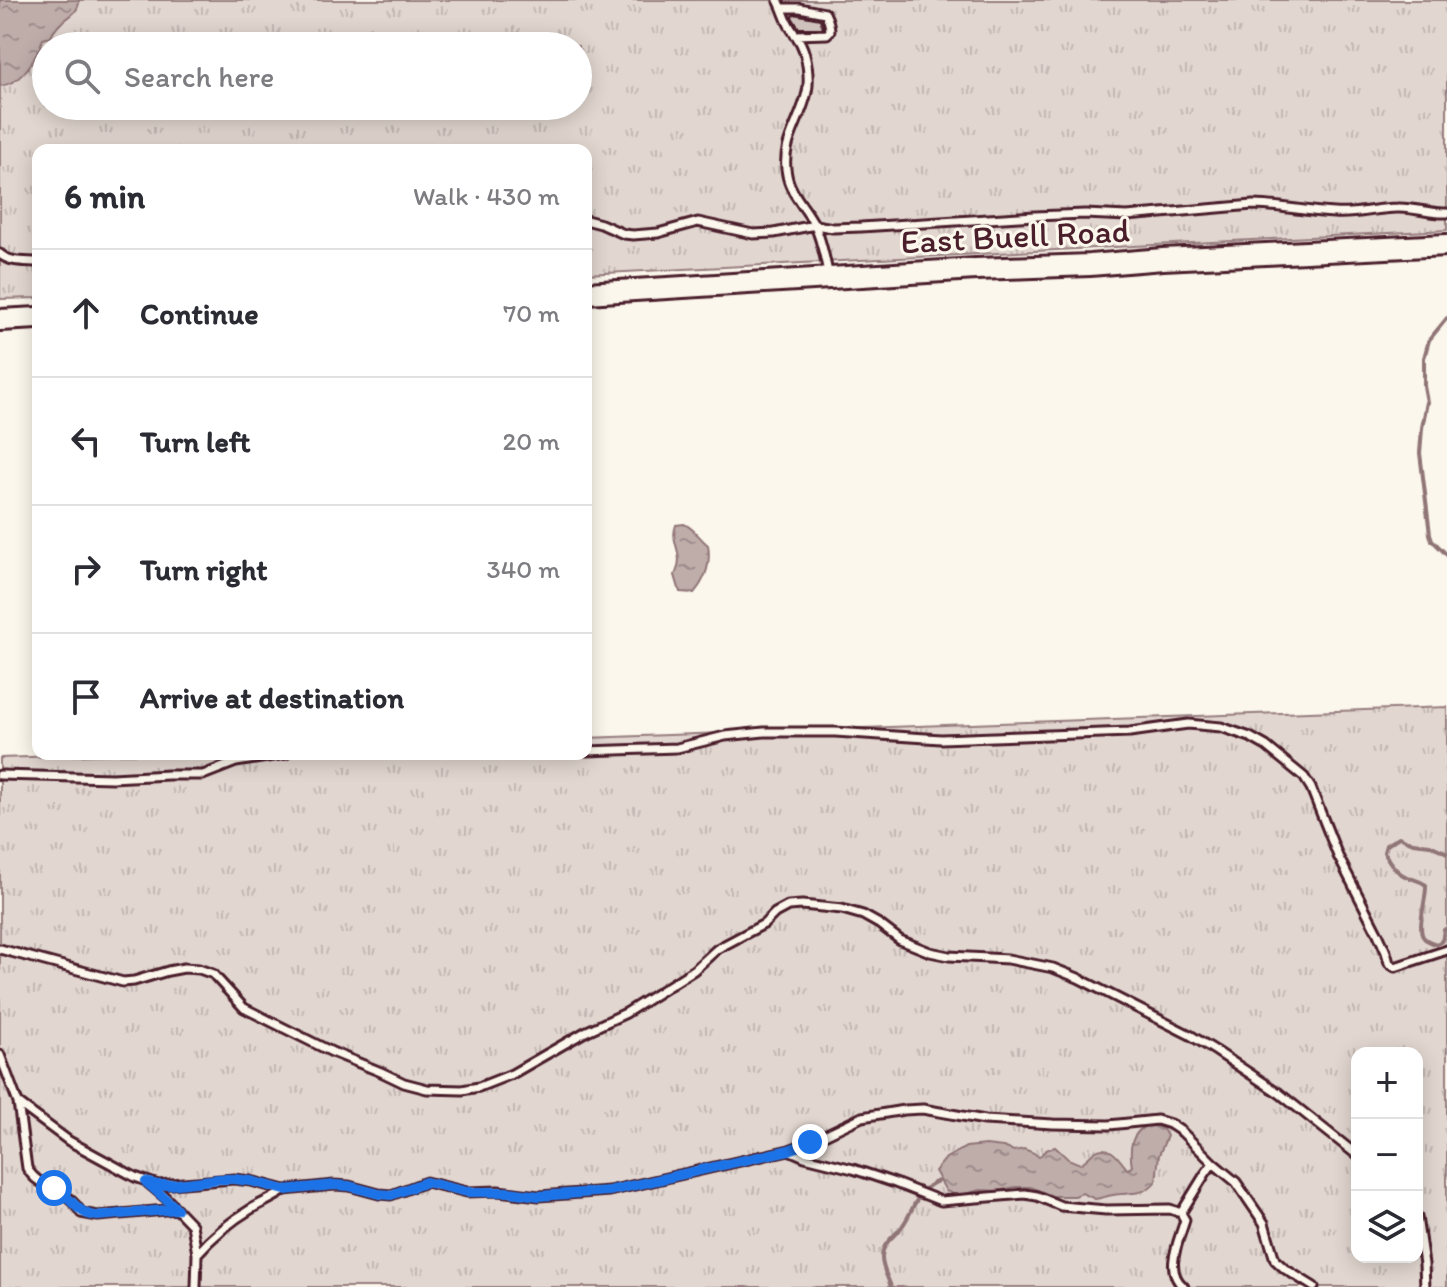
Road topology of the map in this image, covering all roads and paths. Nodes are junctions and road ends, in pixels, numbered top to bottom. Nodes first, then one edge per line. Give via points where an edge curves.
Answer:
1 (780, 4) edge
2 (795, 35) junction
3 (1447, 213) edge
4 (592, 222) edge
5 (815, 225) junction
6 (1447, 245) edge
7 (0, 254) edge
8 (32, 262) edge
9 (829, 279) junction
10 (592, 293) edge
11 (32, 318) edge
12 (0, 320) edge
13 (592, 751) edge
14 (248, 760) edge
15 (0, 775) edge
16 (0, 949) edge
17 (1447, 950) edge
18 (0, 1055) edge
19 (18, 1103) junction
20 (789, 1150) junction
21 (1351, 1150) edge
22 (1213, 1163) junction
23 (146, 1182) junction
24 (285, 1190) junction
25 (177, 1209) junction
26 (1181, 1213) junction
27 (197, 1254) junction
28 (1423, 1257) edge
29 (1179, 1285) edge
30 (196, 1287) edge
31 (1314, 1287) edge
32 (1425, 1287) edge

1 - 2 lane
1 - 2 lane via 825,13 828,19 827,34
2 - 5 lane via 803,50 807,92 787,145 787,177
3 - 5 lane via 1397,208 1333,213 1267,205 1127,216
4 - 5 lane via 641,235 698,222 753,234
5 - 9 lane
6 - 9 street, East Buell Road
7 - 8 lane
9 - 10 street, East Buell Road
11 - 12 street
13 - 17 lane via 677,748 764,732 941,739 1130,732 1188,724 1221,727 1266,746 1304,777 1389,963 1395,967
14 - 15 lane via 203,775
16 - 21 lane via 123,982 199,969 213,974 244,1008 332,1052 404,1083 462,1090 512,1074 626,1013 788,906 842,909 930,952 1008,959 1078,978 1216,1051
18 - 19 lane
19 - 23 lane via 69,1141
19 - 25 lane via 32,1177 62,1192 81,1213
20 - 22 lane via 862,1117 923,1109 1028,1123 1157,1120 1182,1132
20 - 24 lane via 609,1191 539,1196 467,1192 426,1182 391,1195 334,1185
20 - 26 lane via 941,1201 1025,1194 1061,1206
22 - 26 lane
22 - 31 lane via 1236,1182 1259,1213 1275,1260
23 - 24 lane via 234,1179
23 - 25 lane
24 - 27 lane via 216,1234
25 - 27 lane via 192,1225
26 - 29 lane via 1185,1220 1173,1270
27 - 30 lane
28 - 32 lane

